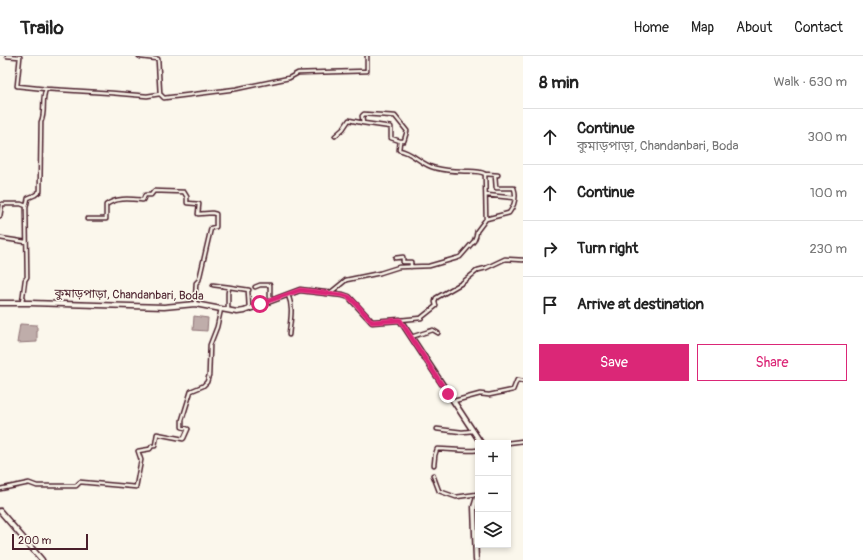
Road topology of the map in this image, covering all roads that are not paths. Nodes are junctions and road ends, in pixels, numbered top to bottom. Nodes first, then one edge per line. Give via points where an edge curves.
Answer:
1 (8, 56) edge
2 (139, 56) edge
3 (367, 56) edge
4 (46, 89) junction
5 (160, 94) junction
6 (363, 123) junction
7 (335, 136) dead end
8 (400, 141) junction
9 (485, 174) junction
10 (486, 195) junction
11 (515, 198) junction
12 (26, 206) junction
13 (0, 216) edge
14 (87, 219) dead end
15 (486, 219) junction
16 (0, 238) edge
17 (26, 242) junction
18 (395, 258) dead end
19 (523, 260) edge
20 (411, 267) junction
21 (213, 285) dead end
22 (229, 287) junction
23 (255, 287) dead end
24 (329, 293) junction
25 (288, 294) junction
26 (270, 301) junction
27 (0, 303) edge
28 (22, 303) junction
29 (195, 304) junction
30 (249, 308) junction
31 (221, 309) junction
32 (228, 310) junction
33 (400, 320) junction
34 (438, 333) dead end
35 (289, 335) dead end
36 (411, 337) junction
37 (523, 381) edge
38 (453, 402) junction
39 (437, 428) dead end
40 (473, 431) junction
41 (479, 440) edge
42 (523, 441) edge
43 (511, 442) edge
44 (475, 450) edge
45 (434, 465) dead end
46 (433, 475) dead end
47 (0, 489) edge
48 (475, 494) edge
49 (475, 504) edge
50 (0, 510) edge
51 (42, 560) edge
52 (476, 560) edge

1 - 4 street via 20,57 17,86
2 - 5 street via 158,59
3 - 5 street via 367,71 298,73 289,78 236,89 176,98 164,98
4 - 5 street via 147,96
4 - 12 street via 41,122 40,191 28,198
6 - 7 street via 349,120
6 - 8 street via 391,127 392,138
6 - 8 street via 364,114 395,116 407,131 404,141
8 - 9 street via 399,150 406,151 434,168
9 - 10 street
9 - 11 street via 496,175 496,188 514,188
10 - 11 street
10 - 15 street
11 - 15 street via 509,213
12 - 13 street via 2,204
12 - 17 street
14 - 29 street via 106,219 106,205 111,201 144,200 145,195 151,195 154,191 184,192 187,203 199,204 198,214 216,214 216,228 211,228 199,280 196,282
15 - 20 street via 477,231 474,241 460,257 429,266
16 - 17 street
17 - 28 street via 27,277
18 - 20 street via 403,257 403,262 411,262
19 - 33 street via 505,259 478,270 436,298 436,306 421,318
20 - 24 street via 399,267 346,280
21 - 22 street
22 - 30 street via 248,290
22 - 32 street
23 - 26 street via 270,285
24 - 25 street, কুমাড়পাড়া, Chandanbari, Boda via 300,290
24 - 33 street, কুমাড়পাড়া, Chandanbari, Boda via 349,297 372,322
25 - 26 street, কুমাড়পাড়া, Chandanbari, Boda
25 - 35 street via 292,312
26 - 30 street, কুমাড়পাড়া, Chandanbari, Boda
27 - 28 street, কুমাড়পাড়া, Chandanbari, Boda
28 - 29 street, কুমাড়পাড়া, Chandanbari, Boda via 164,307
29 - 31 street, কুমাড়পাড়া, Chandanbari, Boda
30 - 32 street, কুমাড়পাড়া, Chandanbari, Boda via 237,312
31 - 32 street, কুমাড়পাড়া, Chandanbari, Boda
31 - 47 street via 210,345 207,382 191,391 182,420 182,427 188,429 184,438 157,434 155,446 138,451 141,460 136,487 80,482 76,486 29,484
33 - 36 street
34 - 36 street via 433,330
36 - 38 street
37 - 38 street via 517,380 513,390 489,395 480,394
38 - 40 street
39 - 40 street
40 - 41 street
42 - 43 street
44 - 45 street via 437,449
46 - 48 street via 439,491 452,497
49 - 52 street
50 - 51 street

